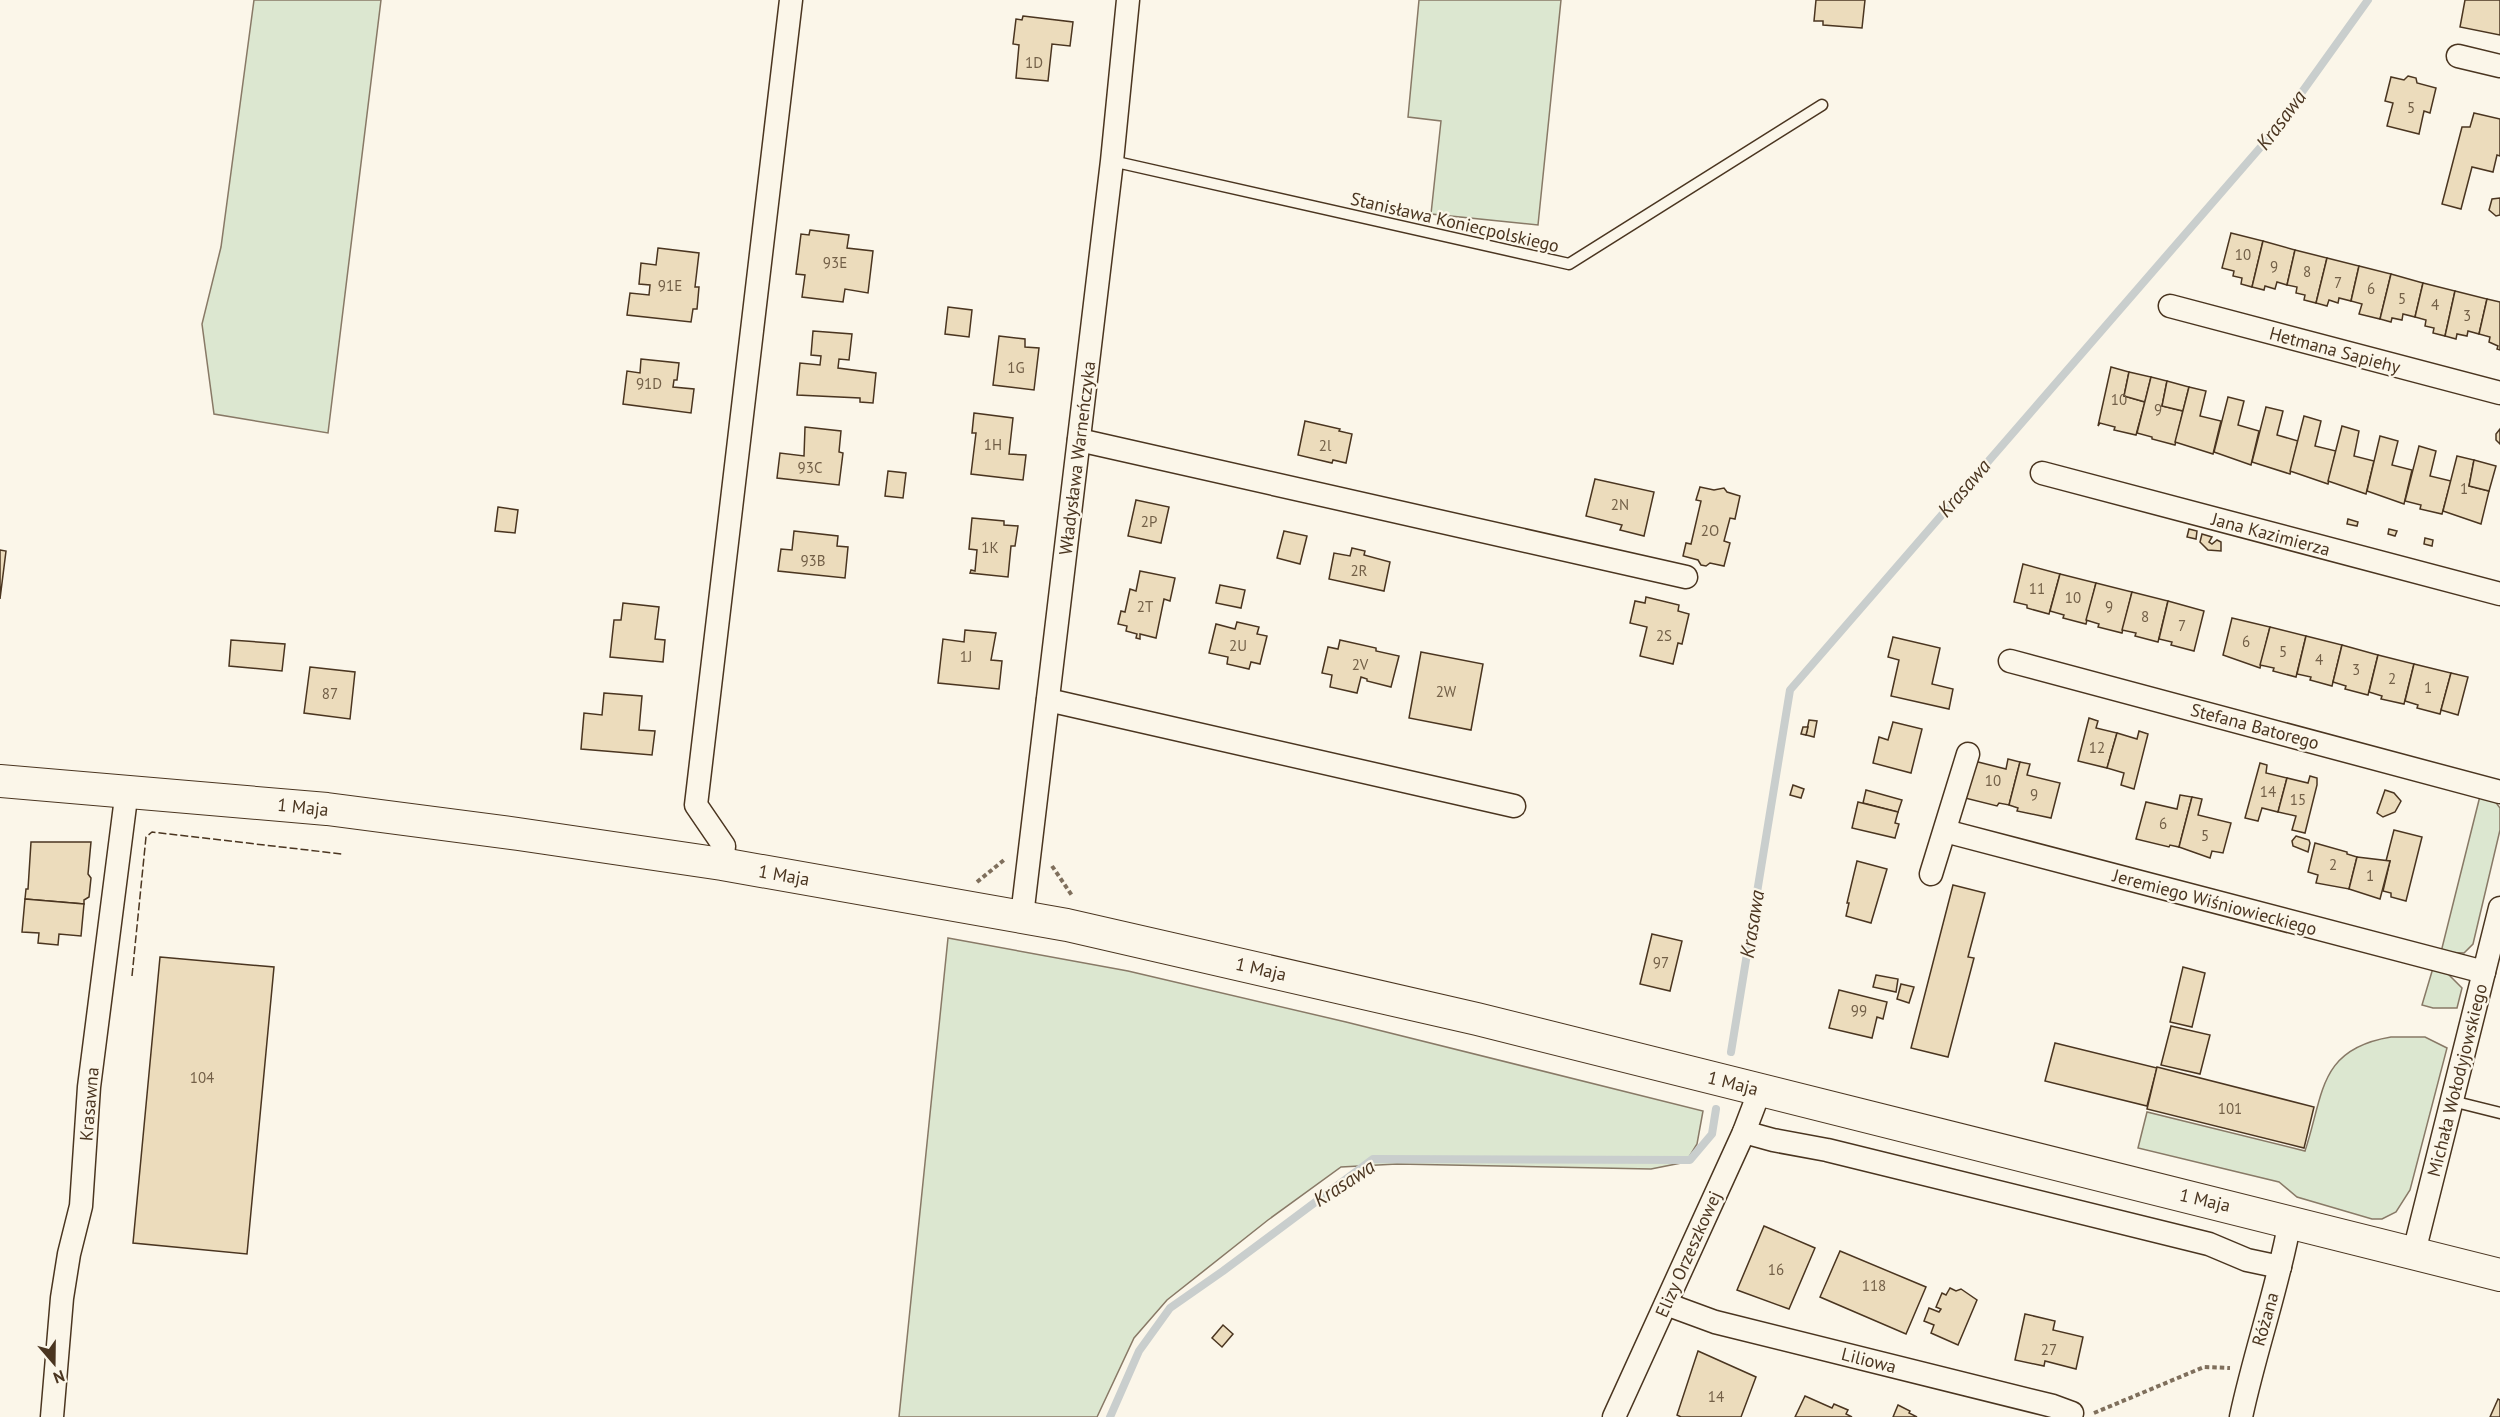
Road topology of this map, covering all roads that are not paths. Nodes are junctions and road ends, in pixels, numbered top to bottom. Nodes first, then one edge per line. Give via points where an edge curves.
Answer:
1 (791, 0) edge
2 (1128, 0) edge
3 (2458, 56) dead end
4 (2500, 66) edge
5 (1822, 105) dead end
6 (1112, 161) junction
7 (2170, 306) dead end
8 (2500, 393) edge
9 (1079, 440) junction
10 (2042, 473) dead end
11 (1686, 577) dead end
12 (2500, 594) edge
13 (2010, 661) dead end
14 (1048, 700) junction
15 (1968, 754) dead end
16 (0, 780) edge
17 (128, 790) junction
18 (2500, 792) edge
19 (1514, 806) dead end
20 (1945, 831) junction
21 (722, 864) junction
22 (1931, 874) dead end
23 (2500, 908) edge
24 (1022, 916) junction
25 (2484, 972) junction
26 (1760, 1090) junction
27 (2452, 1101) junction
28 (2500, 1113) edge
29 (1744, 1132) junction
30 (2290, 1221) junction
31 (2414, 1251) junction
32 (2280, 1267) junction
33 (2500, 1275) edge
34 (1665, 1304) junction
35 (2072, 1413) road end
36 (52, 1417) edge
37 (1614, 1417) edge
38 (2241, 1417) edge

1 - 21 street via 696,805 724,846
2 - 6 street, Władysława Warneńczyka
3 - 4 street
5 - 6 lane, Stanisława Koniecpolskiego via 1569,264
6 - 9 street, Władysława Warneńczyka
7 - 8 street, Hetmana Sapiehy
9 - 11 street
9 - 14 street, Władysława Warneńczyka
10 - 12 street, Jana Kazimierza
13 - 18 street, Stefana Batorego
14 - 19 street
14 - 24 street, Władysława Warneńczyka
15 - 20 street
16 - 17 main road, 1 Maja
17 - 21 main road, 1 Maja via 327,809
17 - 36 street, Krasawna via 89,1087 81,1206 62,1298
20 - 22 street
20 - 25 street, Jeremiego Wiśniowieckiego
21 - 24 main road, 1 Maja
23 - 25 street, Michała Wołodyjowskiego
24 - 26 main road, 1 Maja via 1477,1019
25 - 27 street, Michała Wołodyjowskiego
26 - 29 street, Elizy Orzeszkowej
26 - 30 main road, 1 Maja
27 - 28 lane
27 - 31 street, Michała Wołodyjowskiego
29 - 32 street via 2209,1244 2247,1260
29 - 34 street, Elizy Orzeszkowej
30 - 31 main road, 1 Maja
30 - 32 street, Różana
31 - 33 main road, 1 Maja
32 - 38 street, Różana
34 - 35 street, Liliowa via 1715,1322
34 - 37 street, Elizy Orzeszkowej

